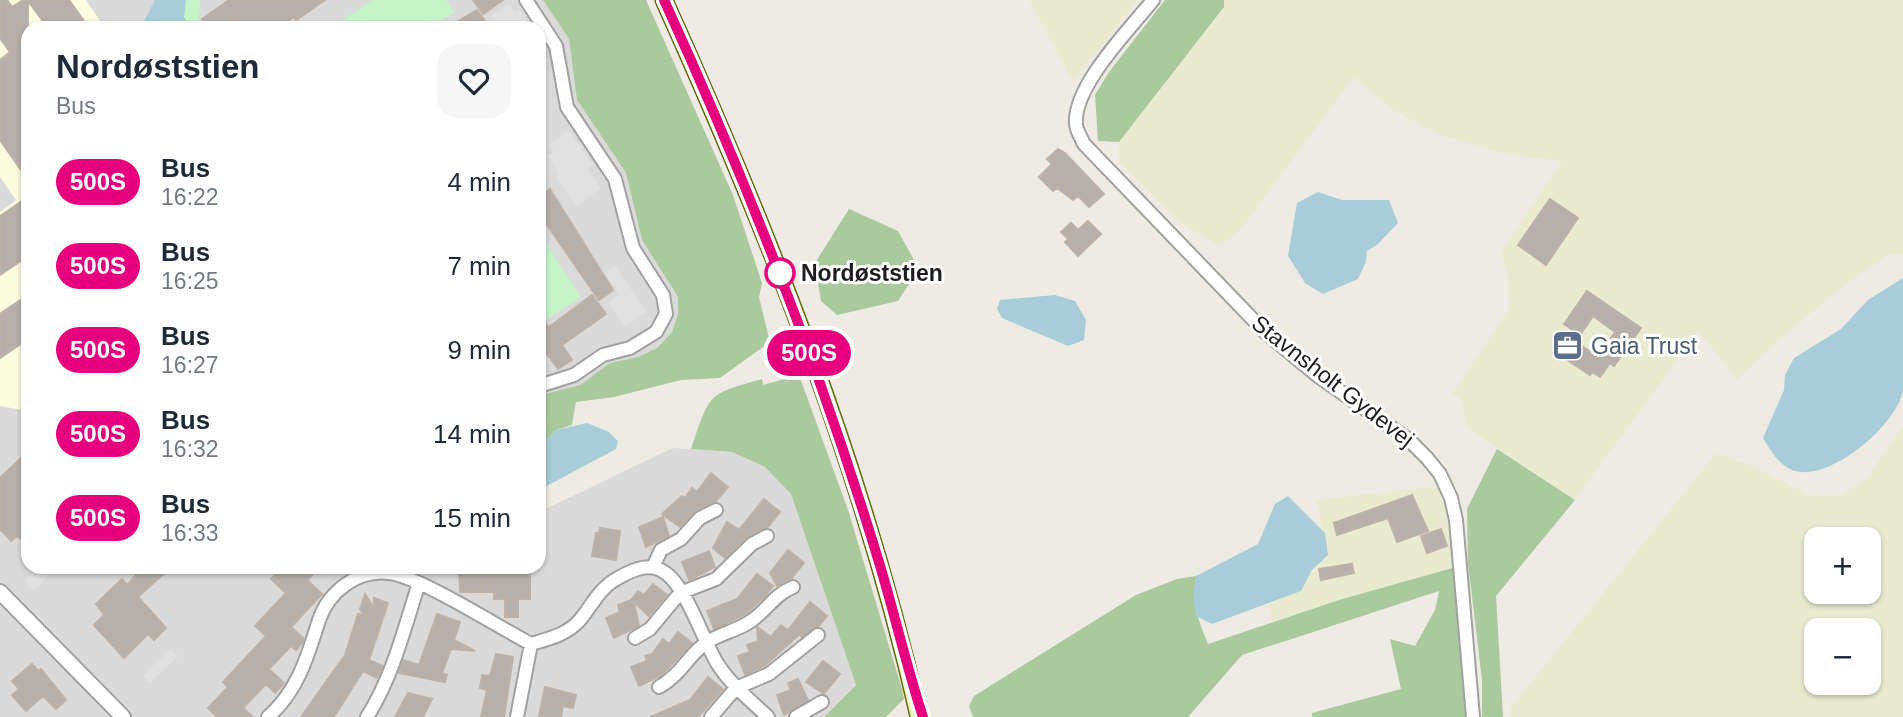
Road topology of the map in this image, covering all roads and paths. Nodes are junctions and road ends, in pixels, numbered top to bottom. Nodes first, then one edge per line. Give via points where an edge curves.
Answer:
1 (526, 0) edge
2 (664, 0) edge
3 (1153, 0) edge
4 (540, 21) edge
5 (546, 31) edge
6 (546, 384) edge
7 (716, 510) dead end
8 (767, 536) dead end
9 (653, 567) junction
10 (367, 574) edge
11 (395, 574) edge
12 (419, 583) junction
13 (793, 587) dead end
14 (0, 592) edge
15 (680, 593) junction
16 (818, 635) dead end
17 (635, 638) dead end
18 (705, 643) junction
19 (531, 644) junction
20 (659, 687) dead end
21 (736, 688) junction
22 (822, 702) dead end
23 (123, 717) edge
24 (268, 717) edge
25 (368, 717) edge
26 (517, 717) edge
27 (711, 717) edge
28 (768, 717) edge
29 (796, 717) edge
30 (921, 717) edge
31 (1473, 717) edge

1 - 4 street
2 - 30 main road via 750,193 790,299 879,559
3 - 31 street, Stavnsholt Gydevej via 1084,89 1076,127 1084,144 1265,332 1409,440 1440,474 1456,520
5 - 6 street via 556,46 567,107 615,178 633,248 663,295 666,314 656,332 631,348 603,355 574,375
7 - 9 street via 662,550
8 - 15 street via 752,544 716,579
9 - 15 street via 668,575
9 - 19 street via 635,568 614,580 578,622 557,636
10 - 24 street via 346,583 330,598 294,686
11 - 12 street
12 - 19 street
12 - 25 street via 393,665
13 - 18 street via 776,594 747,624
14 - 23 street
15 - 17 street via 650,629
15 - 18 street
16 - 21 street via 769,674
18 - 20 street via 676,677
18 - 21 street
19 - 26 street
21 - 27 street
21 - 28 street
22 - 29 street

